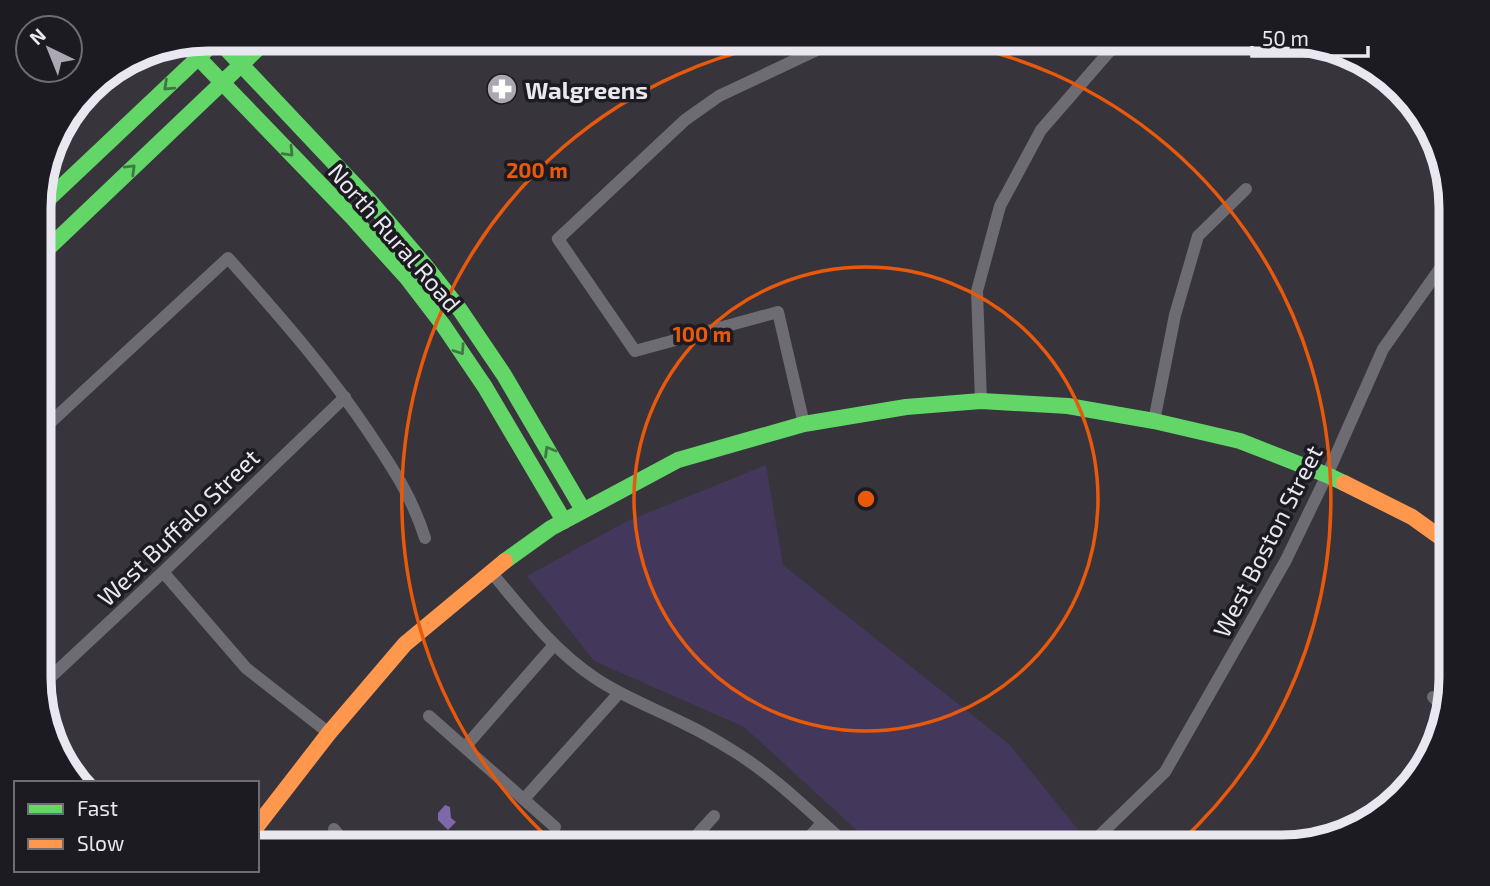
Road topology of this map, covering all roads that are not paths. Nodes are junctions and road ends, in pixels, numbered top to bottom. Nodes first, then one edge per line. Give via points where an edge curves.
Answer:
1 (205, 51) edge
2 (228, 51) edge
3 (254, 51) edge
4 (807, 51) edge
5 (814, 51) edge
6 (1110, 51) edge
7 (192, 52) edge
8 (808, 54) junction
9 (198, 58) junction
10 (240, 64) junction
11 (221, 82) junction
12 (1246, 189) dead end
13 (52, 196) edge
14 (390, 224) junction
15 (373, 239) junction
16 (51, 245) edge
17 (1439, 270) edge
18 (345, 397) junction
19 (981, 401) junction
20 (1154, 421) junction
21 (51, 422) edge
22 (804, 424) junction
23 (1327, 475) junction
24 (583, 510) junction
25 (564, 521) junction
26 (1439, 536) edge
27 (425, 538) dead end
28 (163, 572) junction
29 (491, 572) junction
30 (554, 645) junction
31 (51, 677) edge
32 (619, 693) junction
33 (1433, 697) dead end
34 (1437, 701) edge
35 (429, 716) dead end
36 (329, 733) junction
37 (465, 747) junction
38 (524, 799) junction
39 (714, 816) dead end
40 (259, 823) edge
41 (822, 823) junction
42 (555, 827) dead end
43 (334, 829) dead end
44 (339, 835) edge
45 (697, 835) edge
46 (811, 835) edge
47 (836, 835) edge
48 (1100, 835) edge

1 - 9 street
2 - 10 street, North Rural Road
3 - 10 street
4 - 8 street
5 - 8 street
6 - 19 street via 1041,130 1000,206 977,290
7 - 9 street, North Rural Road
8 - 22 street via 719,96 685,120 558,239 635,351 778,312
9 - 11 street, North Rural Road
9 -> 13 street
10 - 11 street
10 - 14 street, North Rural Road
11 -> 15 street, North Rural Road
16 -> 11 street
12 - 20 street via 1198,236 1175,315
14 - 15 street
24 -> 14 street, North Rural Road via 504,375 460,310
15 -> 25 street, North Rural Road via 407,278 485,387
17 - 23 street, West Boston Street via 1383,349
18 - 21 street via 228,258
18 - 27 street via 400,478
18 - 28 street, West Buffalo Street
19 - 20 street via 1068,406
19 - 22 street via 906,407
20 - 23 street via 1240,441
22 - 24 street via 678,460
23 - 26 street via 1412,517
23 - 48 street, West Boston Street via 1286,560 1165,772
24 - 25 street
25 - 29 street
28 - 31 street, West Buffalo Street
28 - 36 street via 246,668
29 - 30 street
29 - 36 street via 405,644
30 - 32 street
30 - 37 street
32 - 38 street
32 - 41 street via 736,753 765,772
33 - 34 street
35 - 37 street
36 - 40 street
37 - 38 street
38 - 42 street
39 - 45 street
41 - 46 street
41 - 47 street
43 - 44 street

